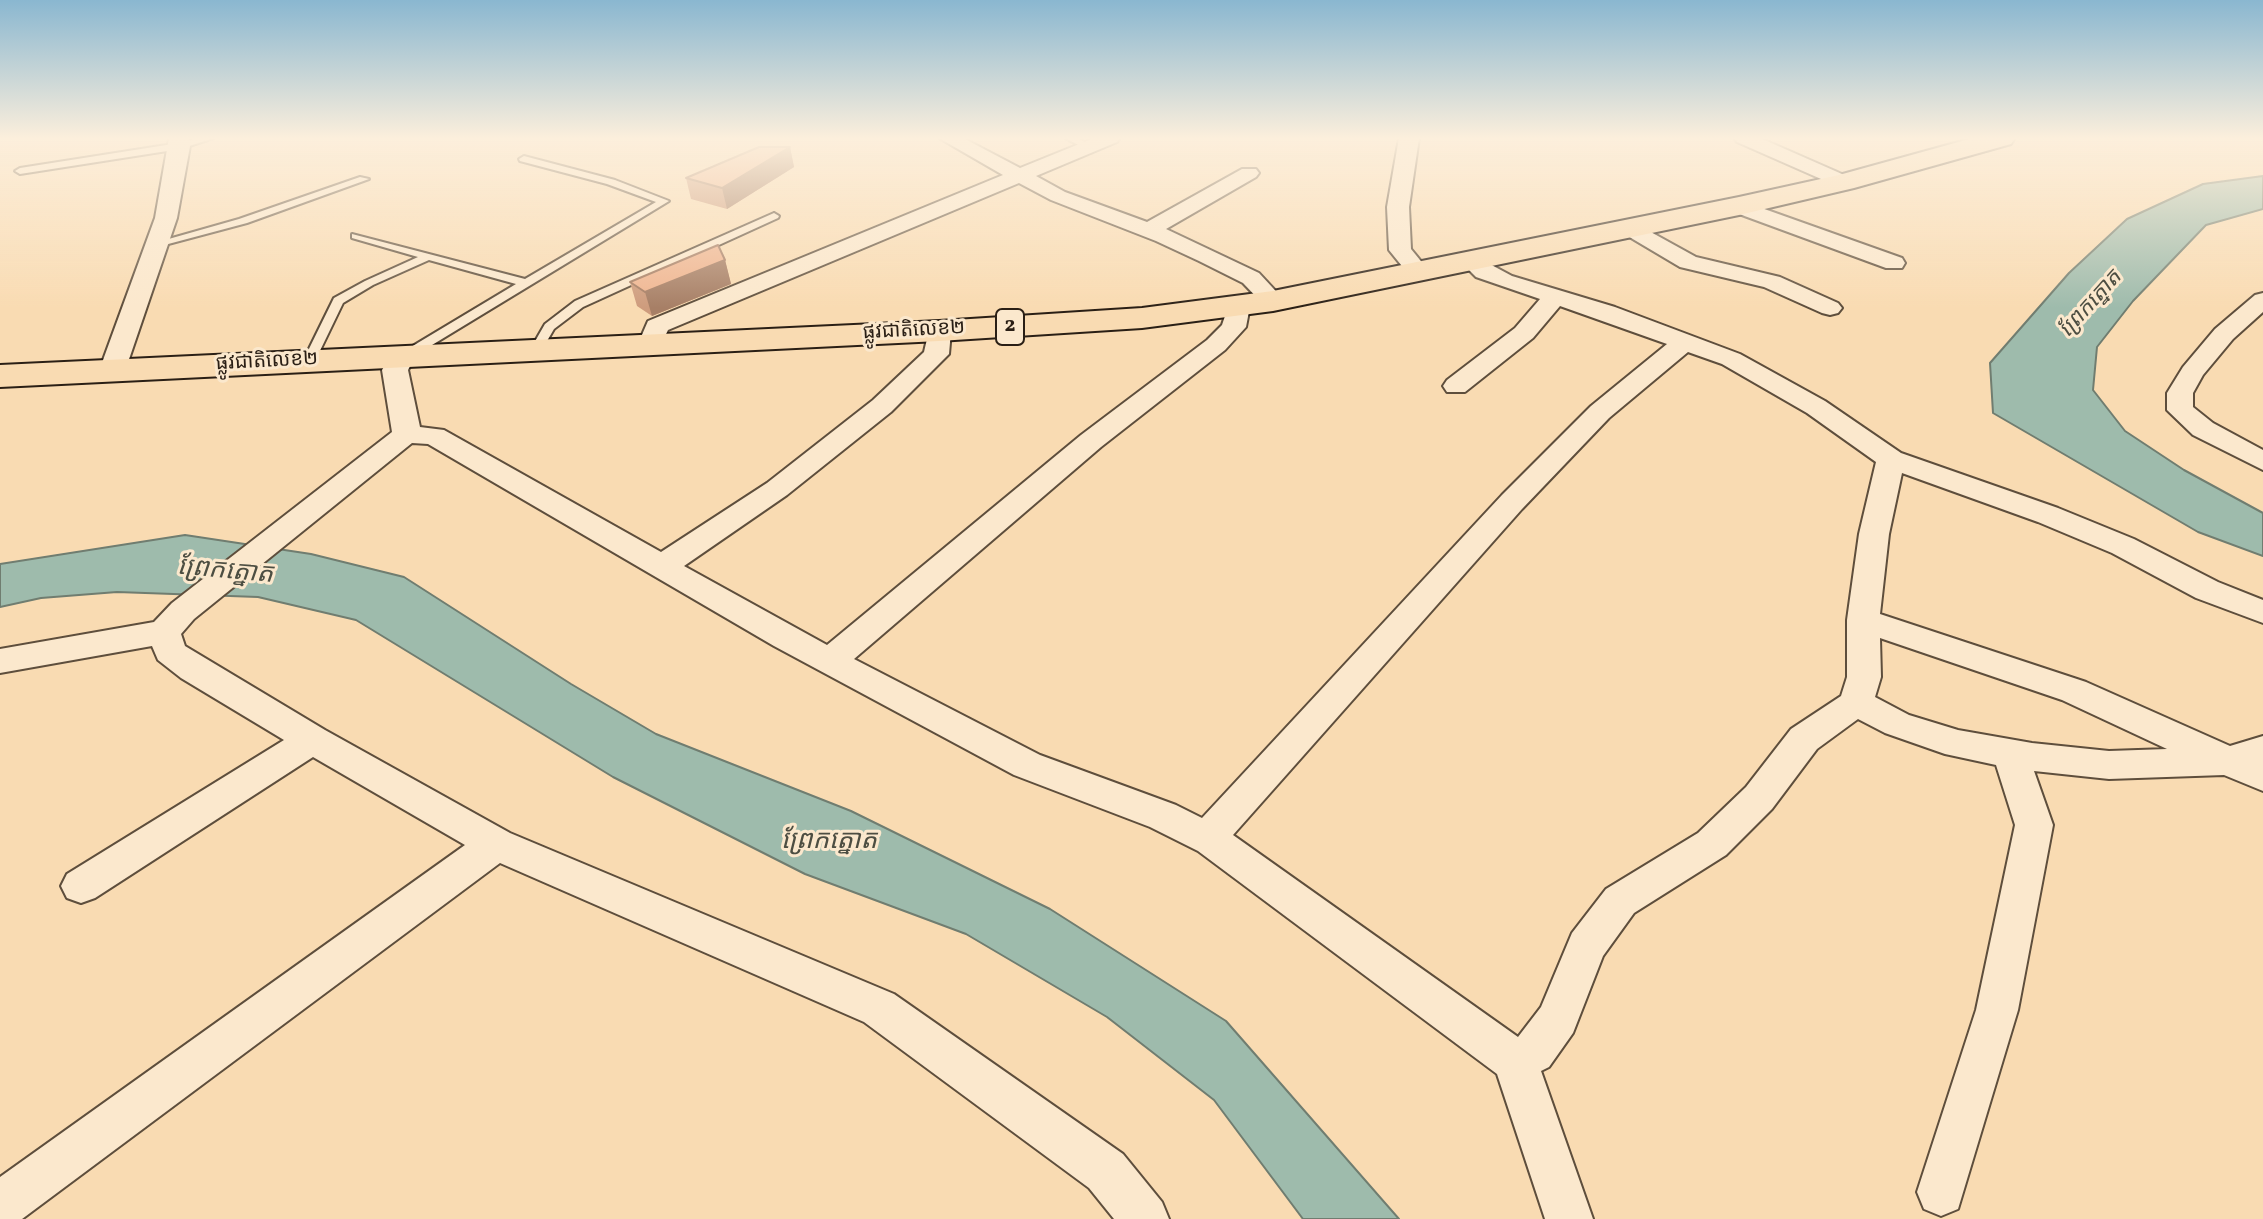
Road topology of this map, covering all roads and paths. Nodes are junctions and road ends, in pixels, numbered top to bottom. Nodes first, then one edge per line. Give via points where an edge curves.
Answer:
1 (170, 195) edge
2 (318, 195) edge
3 (644, 195) edge
4 (973, 195) edge
5 (1056, 195) edge
6 (1211, 195) edge
7 (1400, 195) edge
8 (1788, 195) edge
9 (1739, 206) junction
10 (774, 216) dead end
11 (1629, 227) junction
12 (1149, 230) junction
13 (356, 236) dead end
14 (157, 244) junction
15 (429, 256) junction
16 (1471, 261) junction
17 (1894, 263) dead end
18 (1418, 271) junction
19 (528, 284) junction
20 (1554, 298) junction
21 (2263, 300) edge
22 (1273, 301) junction
23 (1238, 306) junction
24 (1830, 308) dead end
25 (939, 331) junction
26 (1686, 341) junction
27 (650, 344) junction
28 (536, 350) junction
29 (402, 357) junction
30 (309, 361) junction
31 (112, 371) junction
32 (0, 376) edge
33 (1456, 386) dead end
34 (406, 435) junction
35 (1891, 459) junction
36 (2263, 461) edge
37 (662, 566) junction
38 (2263, 612) edge
39 (1863, 620) junction
40 (173, 621) junction
41 (0, 661) edge
42 (829, 661) junction
43 (1856, 703) junction
44 (312, 740) junction
45 (2263, 750) edge
46 (2010, 753) junction
47 (2228, 761) junction
48 (2263, 777) edge
49 (1211, 840) junction
50 (496, 844) junction
51 (81, 886) dead end
52 (1515, 1061) junction
53 (1941, 1192) dead end
54 (0, 1206) edge
55 (1145, 1219) edge
56 (1569, 1219) edge

1 - 14 street
2 - 14 lane
3 - 19 lane via 664,201
4 - 27 street via 657,326
5 - 12 street
6 - 12 street
7 - 18 street via 1400,250
8 - 9 highway, ផ្លូវជាតិលេខ២ / 2
9 - 11 highway, ផ្លូវជាតិលេខ២ / 2
9 - 17 street
10 - 28 lane via 579,304 549,327
11 - 16 highway, ផ្លូវជាតិលេខ២ / 2
11 - 24 street via 1688,262 1772,282
12 - 22 street via 1251,278
13 - 15 lane
14 - 31 street
15 - 19 lane
15 - 30 lane via 338,301
16 - 18 highway, ផ្លូវជាតិលេខ២ / 2
16 - 20 street via 1484,272
18 - 22 highway, ផ្លូវជាតិលេខ២ / 2
19 - 29 lane
20 - 26 street
20 - 33 street via 1524,333
21 - 36 street via 2192,372 2180,393 2180,410 2203,429
22 - 23 highway, ផ្លូវជាតិលេខ២ / 2
23 - 25 highway, ផ្លូវជាតិលេខ២ / 2
23 - 42 street via 1234,327 1216,345 1091,441
25 - 27 highway, ផ្លូវជាតិលេខ២ / 2
25 - 37 street via 936,354 882,406 777,489
26 - 35 street via 1782,386
26 - 49 street via 1600,412 1512,502 1217,826
27 - 28 highway, ផ្លូវជាតិលេខ២ / 2
28 - 29 highway, ផ្លូវជាតិលេខ២ / 2
29 - 30 highway, ផ្លូវជាតិលេខ២ / 2
29 - 34 street via 395,370
30 - 31 highway, ផ្លូវជាតិលេខ២ / 2
31 - 32 highway, ផ្លូវជាតិលេខ២ / 2
34 - 37 street via 434,436
34 - 40 street
35 - 38 street via 2048,515
35 - 39 street
37 - 42 street
39 - 43 street via 1864,677
39 - 47 street via 2074,691
40 - 41 street
40 - 44 street via 170,652
42 - 49 street via 1027,765 1163,816
43 - 46 street via 1897,724 1958,744
43 - 52 street via 1804,739 1759,798 1712,844 1620,901 1586,946 1558,1019 1534,1052
44 - 50 street
44 - 51 street
45 - 47 street
46 - 47 street via 2109,765
46 - 53 street via 2034,825 1997,1010
47 - 48 street
49 - 52 street
50 - 54 street
50 - 55 street via 879,1008 1106,1171
52 - 56 street

